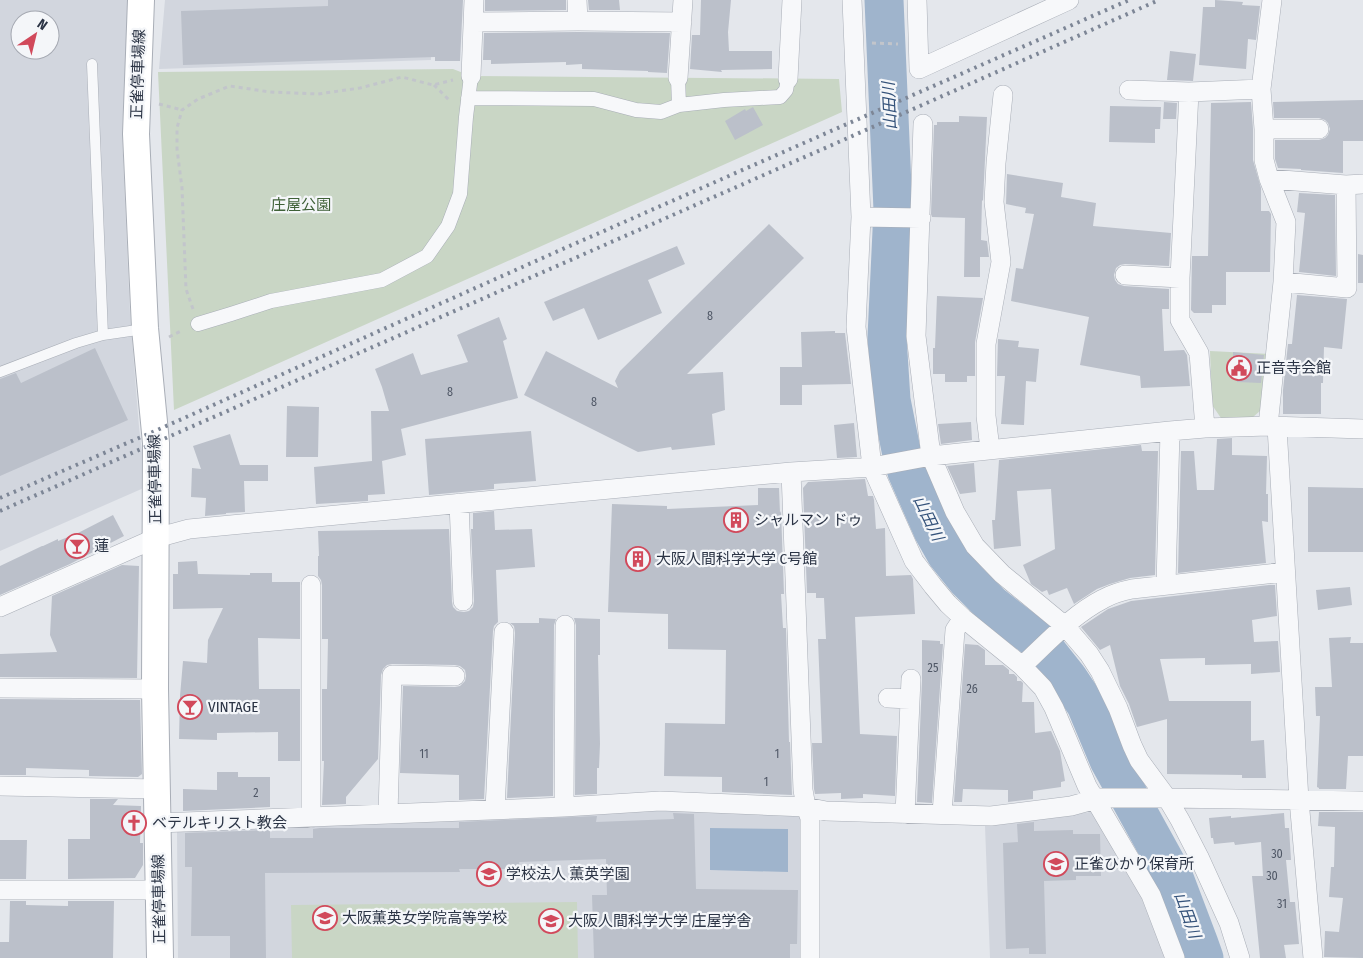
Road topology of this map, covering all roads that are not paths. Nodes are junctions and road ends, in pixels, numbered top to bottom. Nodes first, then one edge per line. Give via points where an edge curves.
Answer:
1 (141, 0) edge
2 (474, 0) edge
3 (577, 0) edge
4 (683, 0) edge
5 (792, 0) edge
6 (852, 0) edge
7 (917, 0) edge
8 (1272, 0) edge
9 (1060, 2) edge
10 (578, 21) junction
11 (473, 22) junction
12 (682, 22) junction
13 (92, 64) dead end
14 (678, 78) joint
15 (788, 79) joint
16 (470, 86) junction
17 (1261, 88) junction
18 (1129, 90) dead end
19 (1189, 92) junction
20 (1003, 95) dead end
21 (680, 105) junction
22 (923, 124) dead end
23 (1264, 129) junction
24 (1319, 129) dead end
25 (1269, 179) junction
26 (1355, 184) edge
27 (867, 217) junction
28 (917, 218) junction
29 (1125, 275) dead end
30 (1180, 278) junction
31 (1283, 282) junction
32 (198, 324) road end
33 (145, 328) junction
34 (103, 335) junction
35 (0, 372) edge
36 (1272, 427) junction
37 (1205, 428) junction
38 (1363, 429) edge
39 (1170, 431) junction
40 (990, 449) junction
41 (931, 456) junction
42 (872, 467) junction
43 (791, 472) junction
44 (459, 503) junction
45 (156, 538) junction
46 (1285, 572) junction
47 (311, 585) dead end
48 (1166, 585) junction
49 (463, 601) dead end
50 (0, 607) edge
51 (963, 618) junction
52 (565, 625) dead end
53 (1063, 627) junction
54 (504, 632) dead end
55 (1024, 664) junction
56 (455, 676) dead end
57 (911, 679) dead end
58 (0, 688) edge
59 (155, 690) junction
60 (888, 698) dead end
61 (910, 699) junction
62 (0, 786) edge
63 (158, 789) junction
64 (1097, 798) junction
65 (1163, 798) junction
66 (1299, 800) junction
67 (1363, 802) edge
68 (564, 807) junction
69 (806, 807) junction
70 (495, 809) junction
71 (388, 814) junction
72 (906, 814) junction
73 (942, 814) junction
74 (311, 818) junction
75 (158, 823) junction
76 (0, 890) edge
77 (159, 890) junction
78 (160, 958) edge
79 (810, 958) edge
80 (1175, 958) edge
81 (1240, 958) edge
82 (1313, 958) edge

1 - 33 main road, 正雀停車場線 via 136,134
2 - 11 street
3 - 10 street
4 - 12 street
5 - 15 street
6 - 27 street
7 - 9 street via 920,70
8 - 17 street
10 - 11 street
10 - 12 street
11 - 16 street
12 - 14 street
13 - 34 lane
14 - 21 street
15 - 21 street via 786,90 780,97
16 - 21 street via 594,99 636,110 661,112
16 - 32 street via 460,194 448,226 427,256 382,280 271,301
17 - 19 street
17 - 23 street
18 - 19 street
19 - 30 street
20 - 40 street via 994,202 1001,262 986,344 986,416
22 - 28 street
23 - 24 street
23 - 25 street via 1264,160
25 - 26 street
25 - 31 street via 1286,222
26 - 31 street via 1347,288
27 - 28 street
27 - 42 street via 856,327
28 - 41 street via 916,336
29 - 30 street
30 - 37 street via 1180,320 1199,353
31 - 36 street
33 - 34 lane
33 - 45 main road, 正雀停車場線 via 156,443
34 - 35 lane
36 - 37 street
36 - 38 street
36 - 46 street
37 - 39 street
39 - 40 street
39 - 48 street
40 - 41 street
41 - 42 street
41 - 53 street via 955,512 975,546
42 - 43 street
42 - 51 street via 914,561
43 - 44 street
43 - 69 street
44 - 45 street via 189,529
44 - 49 street
45 - 50 street
45 - 59 main road, 正雀停車場線
46 - 48 street
46 - 66 street
47 - 74 street
48 - 53 street via 1116,593
51 - 55 street
51 - 73 street via 955,630
52 - 68 street
53 - 55 street
53 - 65 street via 1089,654 1100,671 1139,760
54 - 70 street
55 - 64 street via 1054,708 1087,786
56 - 71 street via 392,675
57 - 61 street
58 - 59 street
59 - 63 main road, 正雀停車場線
60 - 61 street
61 - 72 street
62 - 63 street
63 - 75 main road, 正雀停車場線
64 - 65 street
64 - 73 street via 1071,806 992,816
64 - 80 street via 1151,895
65 - 66 street
65 - 81 street via 1180,820 1215,889
66 - 67 street
66 - 82 street
68 - 69 street via 660,801
68 - 70 street
69 - 72 street via 826,812
69 - 79 street via 810,818
70 - 71 street
71 - 74 street
72 - 73 street
74 - 75 street
75 - 77 main road, 正雀停車場線
76 - 77 street
77 - 78 main road, 正雀停車場線

